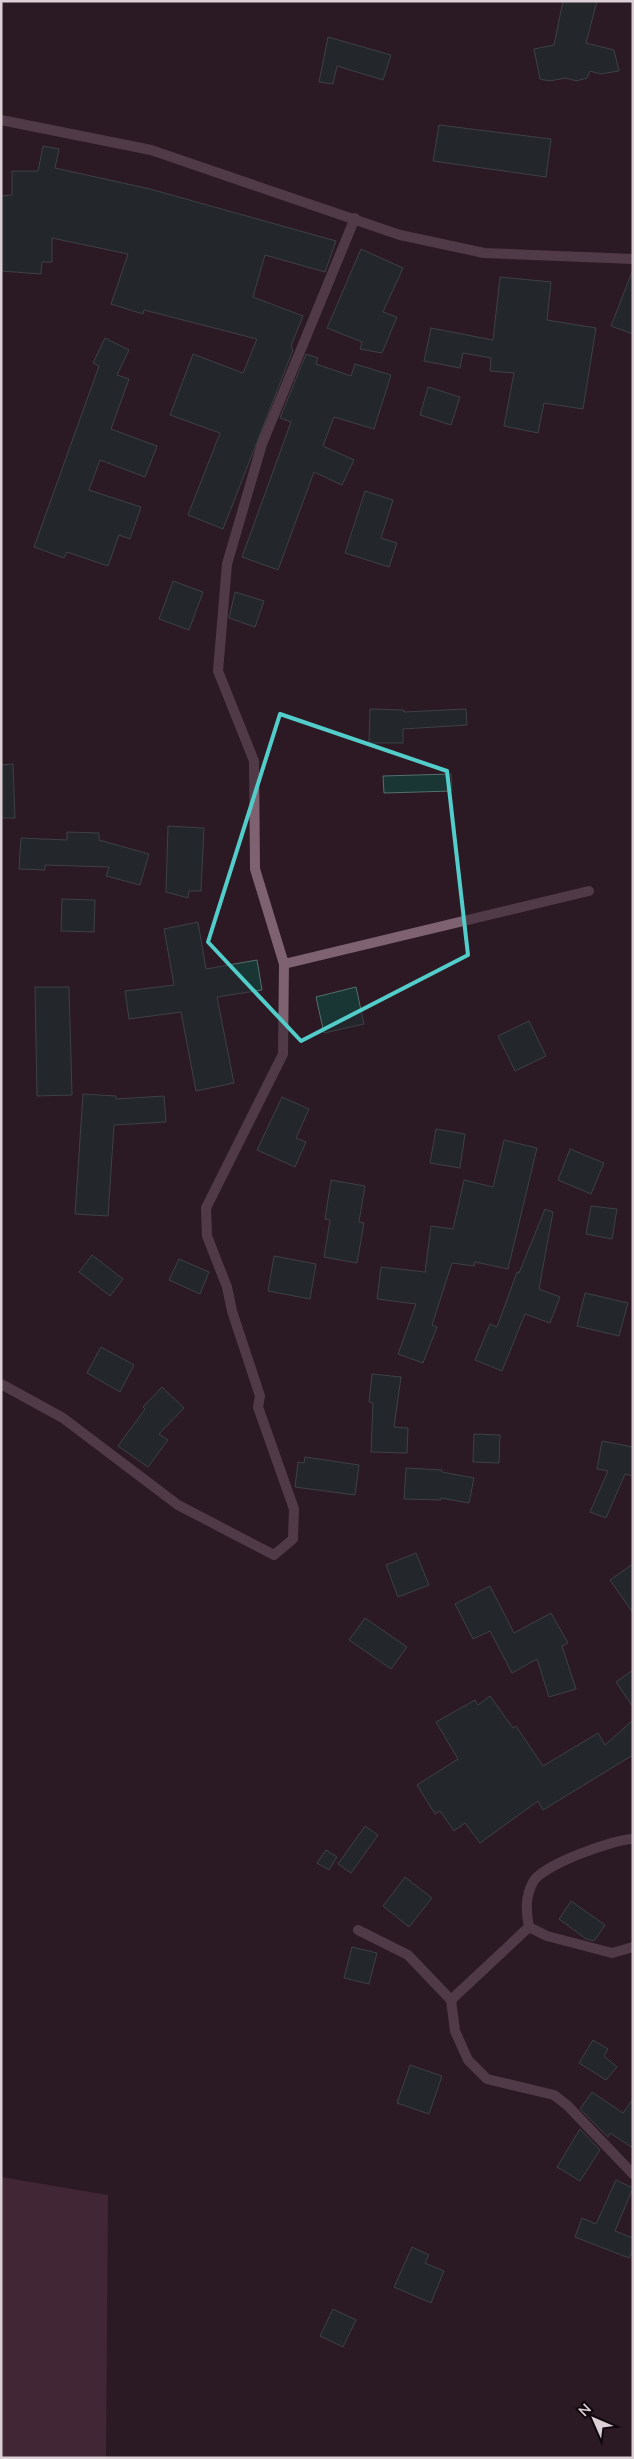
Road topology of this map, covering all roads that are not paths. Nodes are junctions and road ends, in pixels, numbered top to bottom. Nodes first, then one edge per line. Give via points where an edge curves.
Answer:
1 (1, 120) edge
2 (355, 218) junction
3 (633, 259) edge
4 (589, 891) dead end
5 (284, 964) junction
6 (1, 1384) edge
7 (633, 1839) edge
8 (530, 1927) junction
9 (358, 1930) dead end
10 (633, 1947) edge
11 (450, 2000) junction
12 (633, 2174) edge

1 - 2 street via 150,150
2 - 3 street via 400,235 484,253
2 - 5 street via 262,444 227,564 218,671 254,761 255,868
4 - 5 street
5 - 6 street via 284,1054 206,1208 207,1236 227,1287 260,1396 258,1407 294,1509 293,1539 274,1555 178,1505 64,1418
7 - 8 street via 566,1858 534,1880 525,1905
8 - 10 street via 547,1936 612,1953
8 - 11 street
9 - 11 street via 408,1954
11 - 12 street via 454,2032 468,2060 486,2079 554,2095

